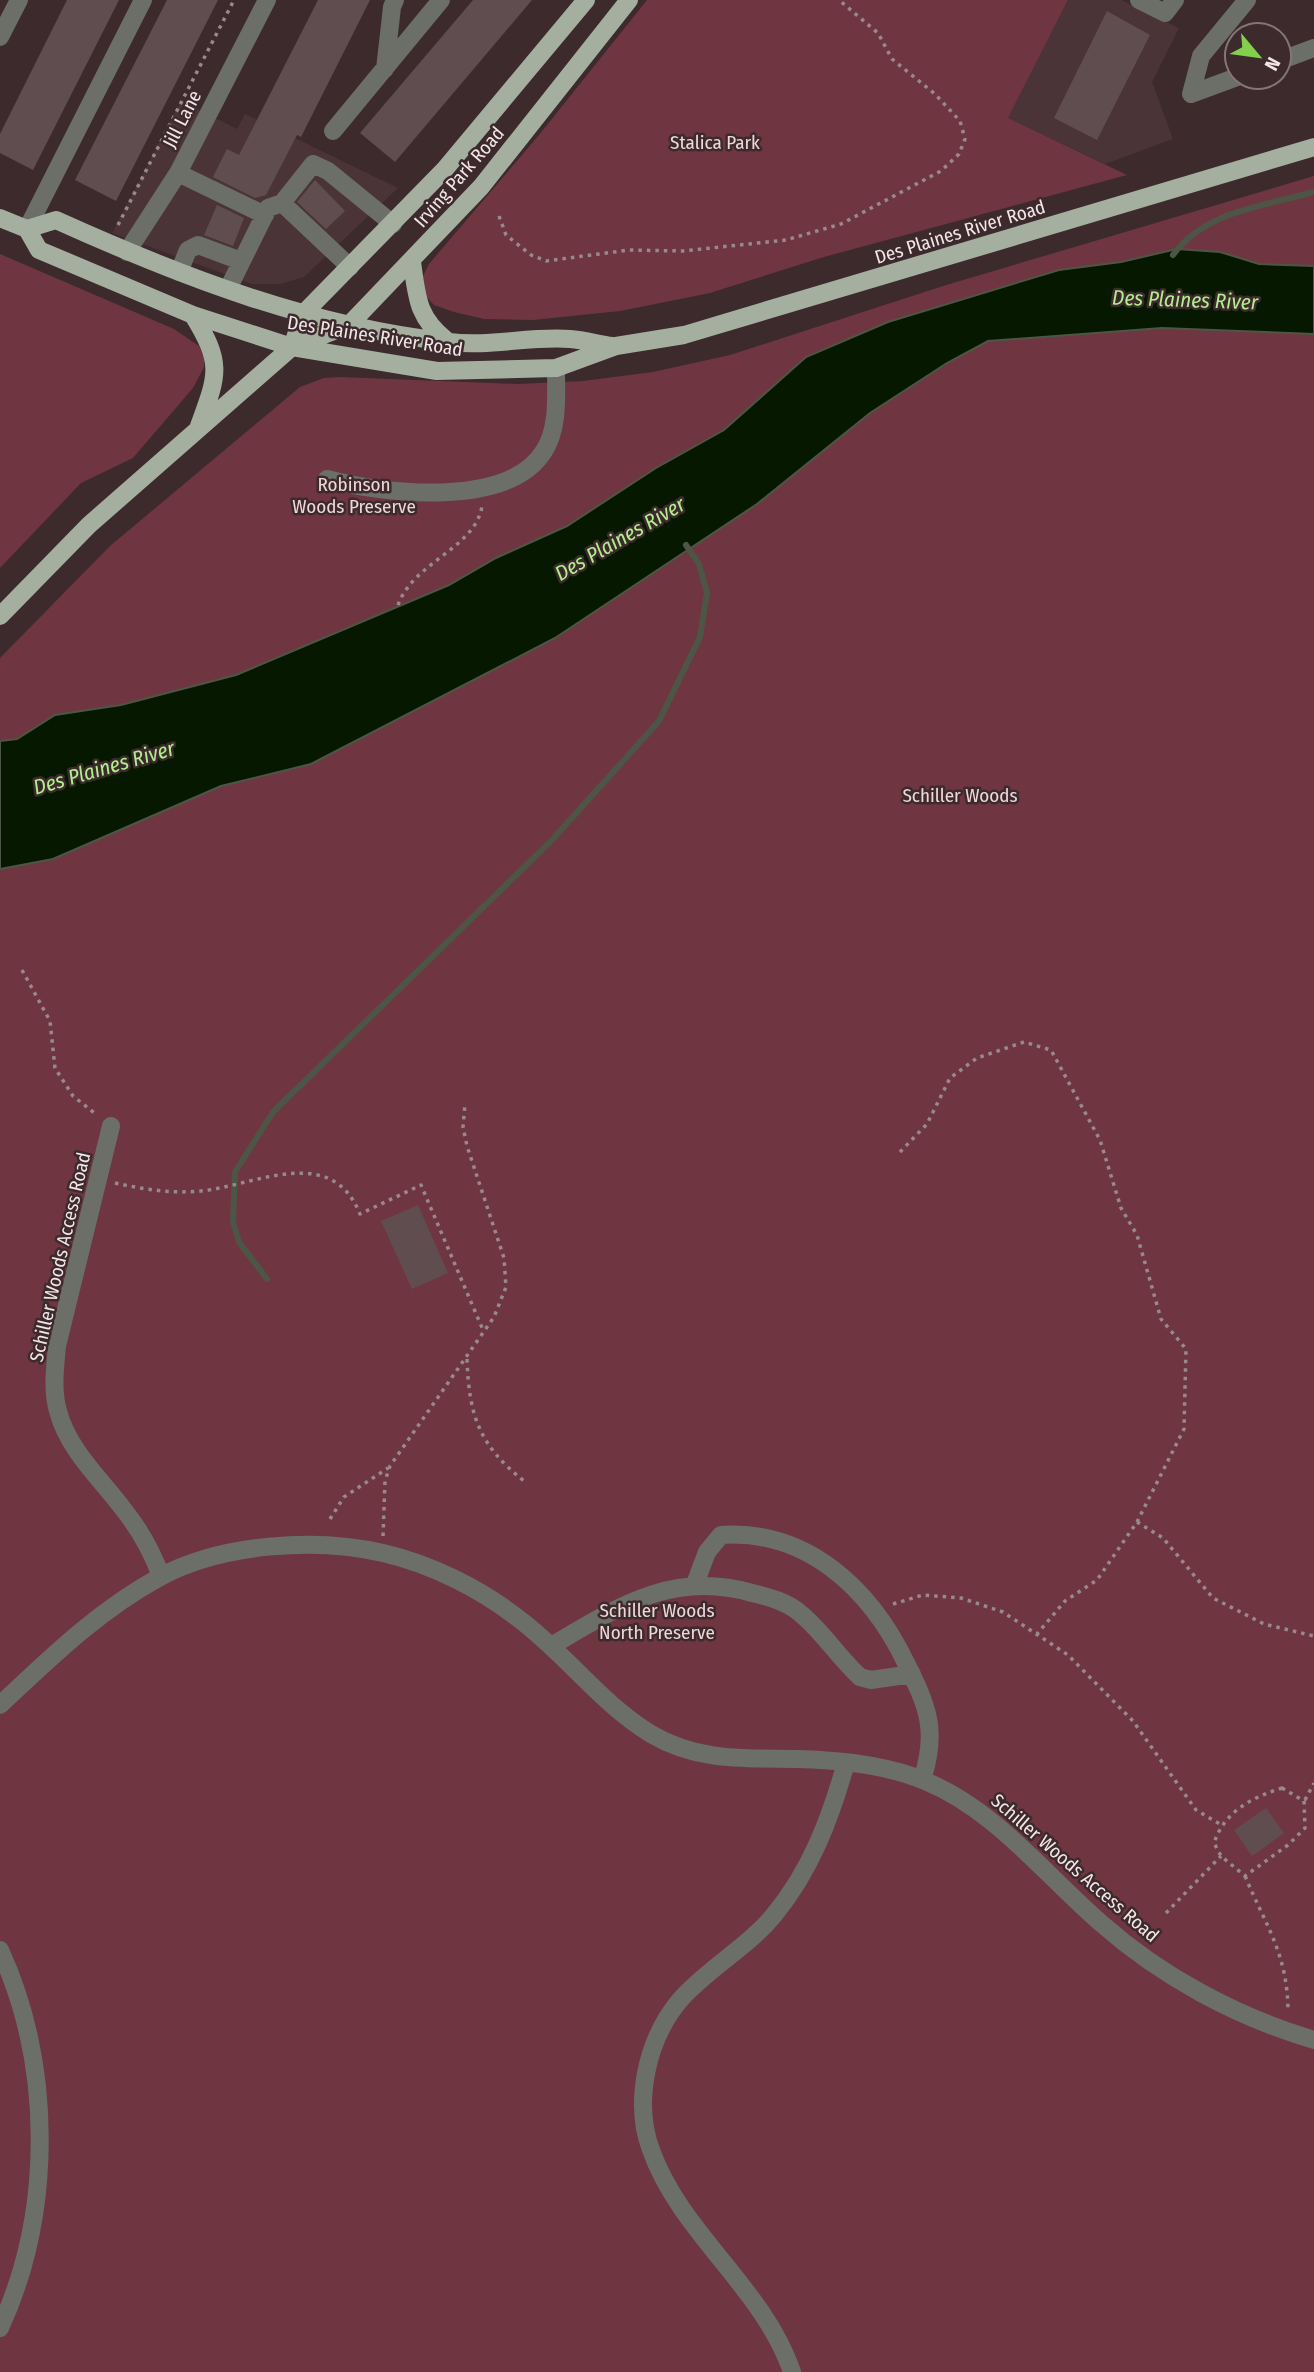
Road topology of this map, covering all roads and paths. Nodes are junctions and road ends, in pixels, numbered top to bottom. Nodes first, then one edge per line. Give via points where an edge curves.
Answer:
1 (19, 0) edge
2 (143, 0) edge
3 (234, 0) edge
4 (267, 0) edge
5 (395, 0) edge
6 (442, 0) edge
7 (586, 0) edge
8 (629, 0) edge
9 (839, 0) edge
10 (1139, 0) edge
11 (1175, 0) edge
12 (1247, 0) edge
13 (1230, 21) edge
14 (1223, 30) edge
15 (0, 37) edge
16 (1314, 48) edge
17 (1293, 56) edge
18 (385, 69) junction
19 (1223, 82) edge
20 (333, 131) dead end
21 (1314, 147) edge
22 (178, 173) junction
23 (282, 203) junction
24 (265, 215) junction
25 (499, 216) dead end
26 (0, 218) edge
27 (393, 224) junction
28 (118, 225) dead end
29 (27, 229) junction
30 (127, 252) junction
31 (242, 261) junction
32 (412, 262) junction
33 (350, 267) junction
34 (179, 272) junction
35 (228, 289) junction
36 (303, 314) junction
37 (193, 315) junction
38 (349, 325) junction
39 (449, 342) junction
40 (616, 346) junction
41 (292, 347) junction
42 (556, 368) junction
43 (198, 430) junction
44 (327, 479) dead end
45 (486, 486) junction
46 (398, 605) dead end
47 (0, 616) edge
48 (22, 970) dead end
49 (465, 1104) dead end
50 (111, 1126) joint
51 (900, 1152) dead end
52 (98, 1179) junction
53 (483, 1330) junction
54 (467, 1358) junction
55 (390, 1466) junction
56 (524, 1481) dead end
57 (330, 1519) dead end
58 (1137, 1522) junction
59 (381, 1552) junction
60 (162, 1576) junction
61 (695, 1584) junction
62 (876, 1609) junction
63 (1037, 1634) junction
64 (1314, 1636) edge
65 (551, 1646) junction
66 (912, 1674) junction
67 (0, 1705) edge
68 (846, 1763) junction
69 (922, 1780) junction
70 (1314, 1783) edge
71 (1304, 1801) junction
72 (1220, 1824) junction
73 (1221, 1856) junction
74 (1244, 1876) junction
75 (1166, 1913) dead end
76 (0, 1951) edge
77 (1288, 2032) junction
78 (1314, 2040) edge
79 (0, 2328) edge
80 (792, 2372) edge

1 - 15 street
2 - 29 street
3 - 28 path
4 - 22 street, Jill Lane
5 - 18 street
6 - 18 street
7 - 27 main road, Irving Park Road
8 - 32 main road, Irving Park Road via 490,177
9 - 25 path via 878,33 892,60 960,121 965,138 959,154 942,171 841,225 786,240 682,251 629,250 546,261 506,235
10 - 11 street via 1164,13
12 - 13 street
14 - 19 street via 1201,57 1191,94
16 - 17 street
18 - 20 street
21 - 40 main road, Des Plaines River Road via 684,335
22 - 24 street
22 - 30 street, Jill Lane
23 - 24 street via 268,208
23 - 27 street via 313,164
23 - 33 street
24 - 31 street
26 - 29 main road, Des Plaines River Road
27 - 33 main road, Irving Park Road
29 - 30 main road, Des Plaines River Road via 56,220
29 - 37 main road, Des Plaines River Road via 39,250
30 - 34 main road, Des Plaines River Road
31 - 34 street via 198,245 188,250
31 - 35 street
32 - 38 main road, Irving Park Road
32 - 39 main road via 418,303 429,327
33 - 36 main road, Irving Park Road
34 - 35 main road, Des Plaines River Road
35 - 36 main road, Des Plaines River Road
36 - 38 main road, Des Plaines River Road
36 - 41 main road, Irving Park Road
37 - 41 main road, Des Plaines River Road
37 - 43 main road via 211,345 215,365 212,391
38 - 39 main road, Des Plaines River Road
38 - 41 main road, Irving Park Road
39 - 40 main road, Des Plaines River Road via 569,339
40 - 42 main road, Des Plaines River Road
41 - 42 main road, Des Plaines River Road via 436,371
41 - 43 main road, Irving Park Road
42 - 45 street via 555,415 545,451 520,475
43 - 47 main road, Irving Park Road via 89,525
44 - 45 street via 415,492
45 - 46 path via 481,516 471,532 419,571 403,590
48 - 50 path via 50,1021 55,1068 73,1096
49 - 53 path via 467,1146 506,1275 501,1304
50 - 52 street, Schiller Woods Access Road
51 - 58 path via 927,1124 950,1078 977,1058 1024,1042 1051,1050 1100,1140 1121,1208 1137,1236 1161,1319 1185,1349 1184,1429
52 - 53 path via 159,1192 202,1191 293,1171 340,1186 360,1214 421,1185
52 - 60 street, Schiller Woods Access Road via 57,1346 54,1379 58,1411 68,1437 125,1511 152,1551
53 - 54 path
54 - 55 path
54 - 56 path via 470,1400 483,1440 502,1464
55 - 57 path via 344,1497
55 - 59 path
58 - 63 path via 1097,1580 1065,1601
58 - 64 path via 1163,1538 1213,1598 1264,1624
59 - 60 street, Schiller Woods Access Road via 257,1548 197,1560
59 - 65 street, Schiller Woods Access Road via 467,1586 519,1618
60 - 67 street, Schiller Woods Access Road via 98,1617
61 - 62 street via 707,1552 721,1535 751,1535 818,1559
61 - 65 street via 638,1598
61 - 66 street via 748,1591 799,1612 860,1677 871,1680
62 - 63 path via 923,1595 961,1598 1003,1612
62 - 66 street
63 - 72 path via 1068,1655 1133,1721 1196,1810
65 - 68 street, Schiller Woods Access Road via 604,1699 677,1746 732,1760
66 - 69 street via 930,1723 929,1759
68 - 69 street, Schiller Woods Access Road
68 - 80 street via 821,1841 802,1878 749,1942 680,2000 651,2054 645,2082 643,2115 650,2149 667,2187 767,2320
69 - 77 street, Schiller Woods Access Road via 991,1822 1102,1925 1157,1966 1240,2012
70 - 71 path
71 - 72 path via 1282,1788 1252,1797
71 - 74 path via 1305,1828
72 - 73 path via 1214,1843
73 - 74 path
73 - 75 path
74 - 77 path via 1280,1951 1288,1986
76 - 79 street via 30,2047 39,2141 28,2244
77 - 78 street, Schiller Woods Access Road

